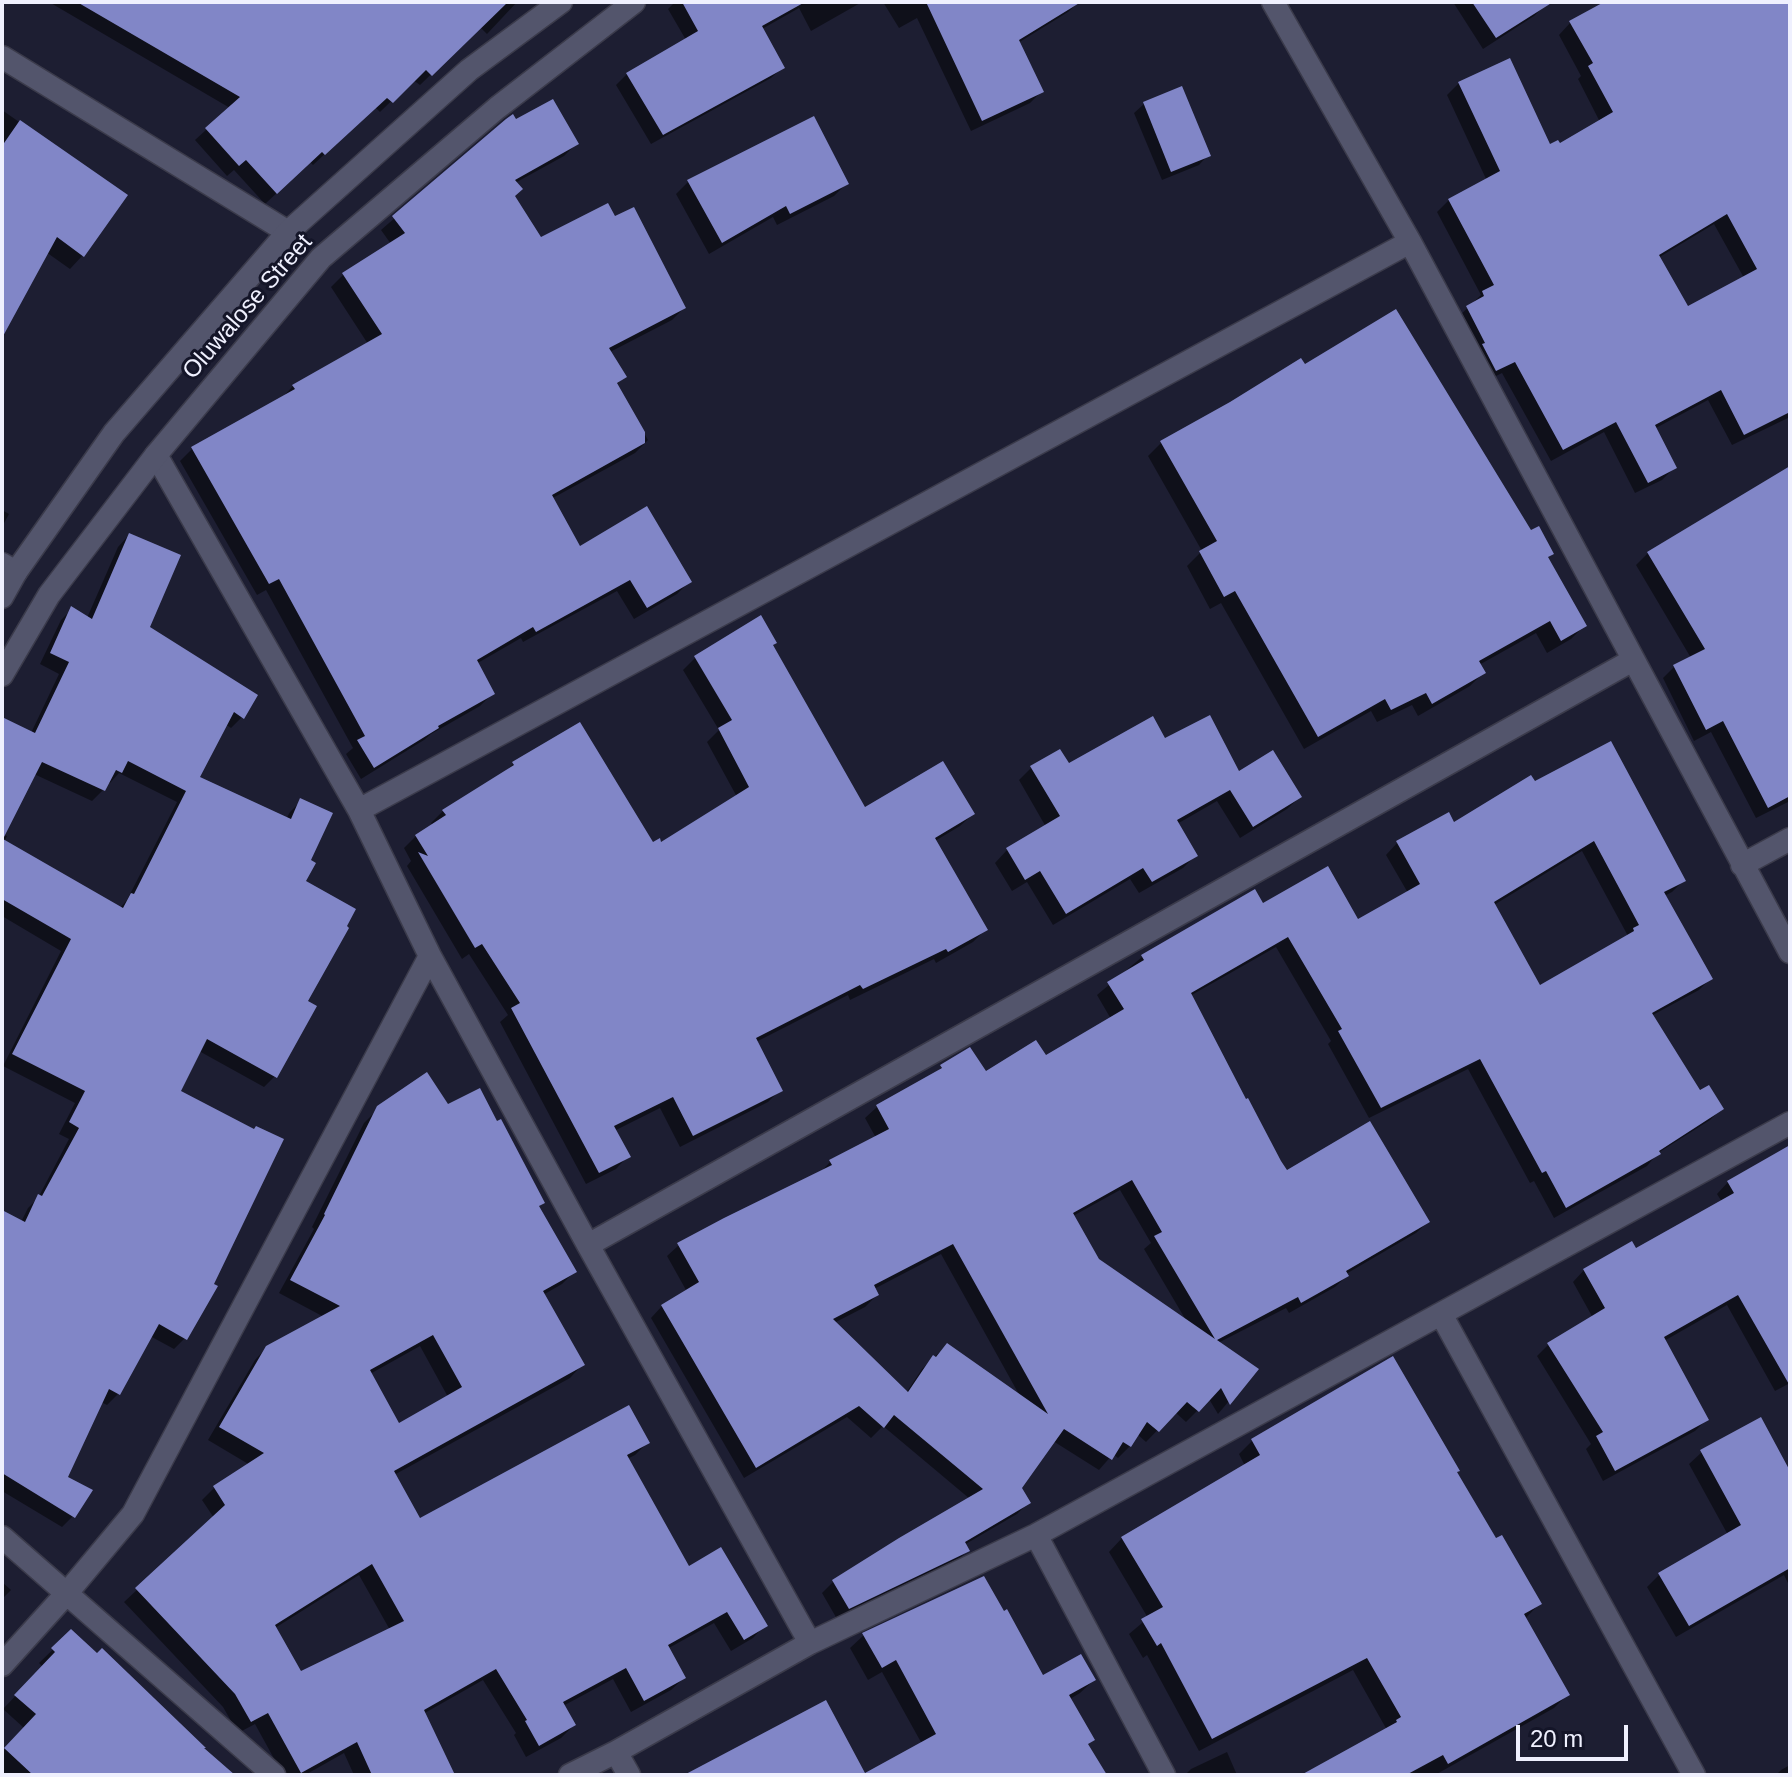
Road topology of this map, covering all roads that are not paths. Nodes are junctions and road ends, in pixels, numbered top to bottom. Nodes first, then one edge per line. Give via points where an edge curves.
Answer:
1 (561, 2) edge
2 (634, 2) edge
3 (1273, 2) edge
4 (2, 57) edge
5 (288, 232) junction
6 (1410, 242) junction
7 (156, 455) junction
8 (9, 568) edge
9 (2, 597) edge
10 (1633, 660) junction
11 (2, 675) edge
12 (359, 810) junction
13 (1790, 839) edge
14 (1742, 865) junction
15 (1790, 952) edge
16 (430, 956) junction
17 (1790, 1123) edge
18 (588, 1245) junction
19 (1441, 1314) junction
20 (1036, 1535) junction
21 (2, 1537) edge
22 (67, 1593) junction
23 (810, 1643) junction
24 (2, 1665) edge
25 (616, 1752) junction
26 (274, 1775) edge
27 (570, 1775) edge
28 (629, 1775) edge
29 (1164, 1775) edge
30 (1694, 1775) edge

1 - 5 street, Oluwalose Street via 469,70
2 - 7 street, Oluwalose Street via 497,108 321,258
3 - 6 street
4 - 5 street
5 - 8 street, Oluwalose Street via 114,433
6 - 10 street
6 - 12 street
7 - 11 street, Oluwalose Street via 49,595
7 - 12 street
8 - 9 street, Oluwalose Street
10 - 14 street
10 - 18 street
12 - 16 street
13 - 14 street
14 - 15 street
16 - 18 street
16 - 22 street via 133,1514
17 - 19 street
18 - 23 street
19 - 20 street
19 - 30 street
20 - 23 street
20 - 29 street
21 - 22 street
22 - 24 street
22 - 26 street
23 - 25 street
25 - 27 street
25 - 28 street

